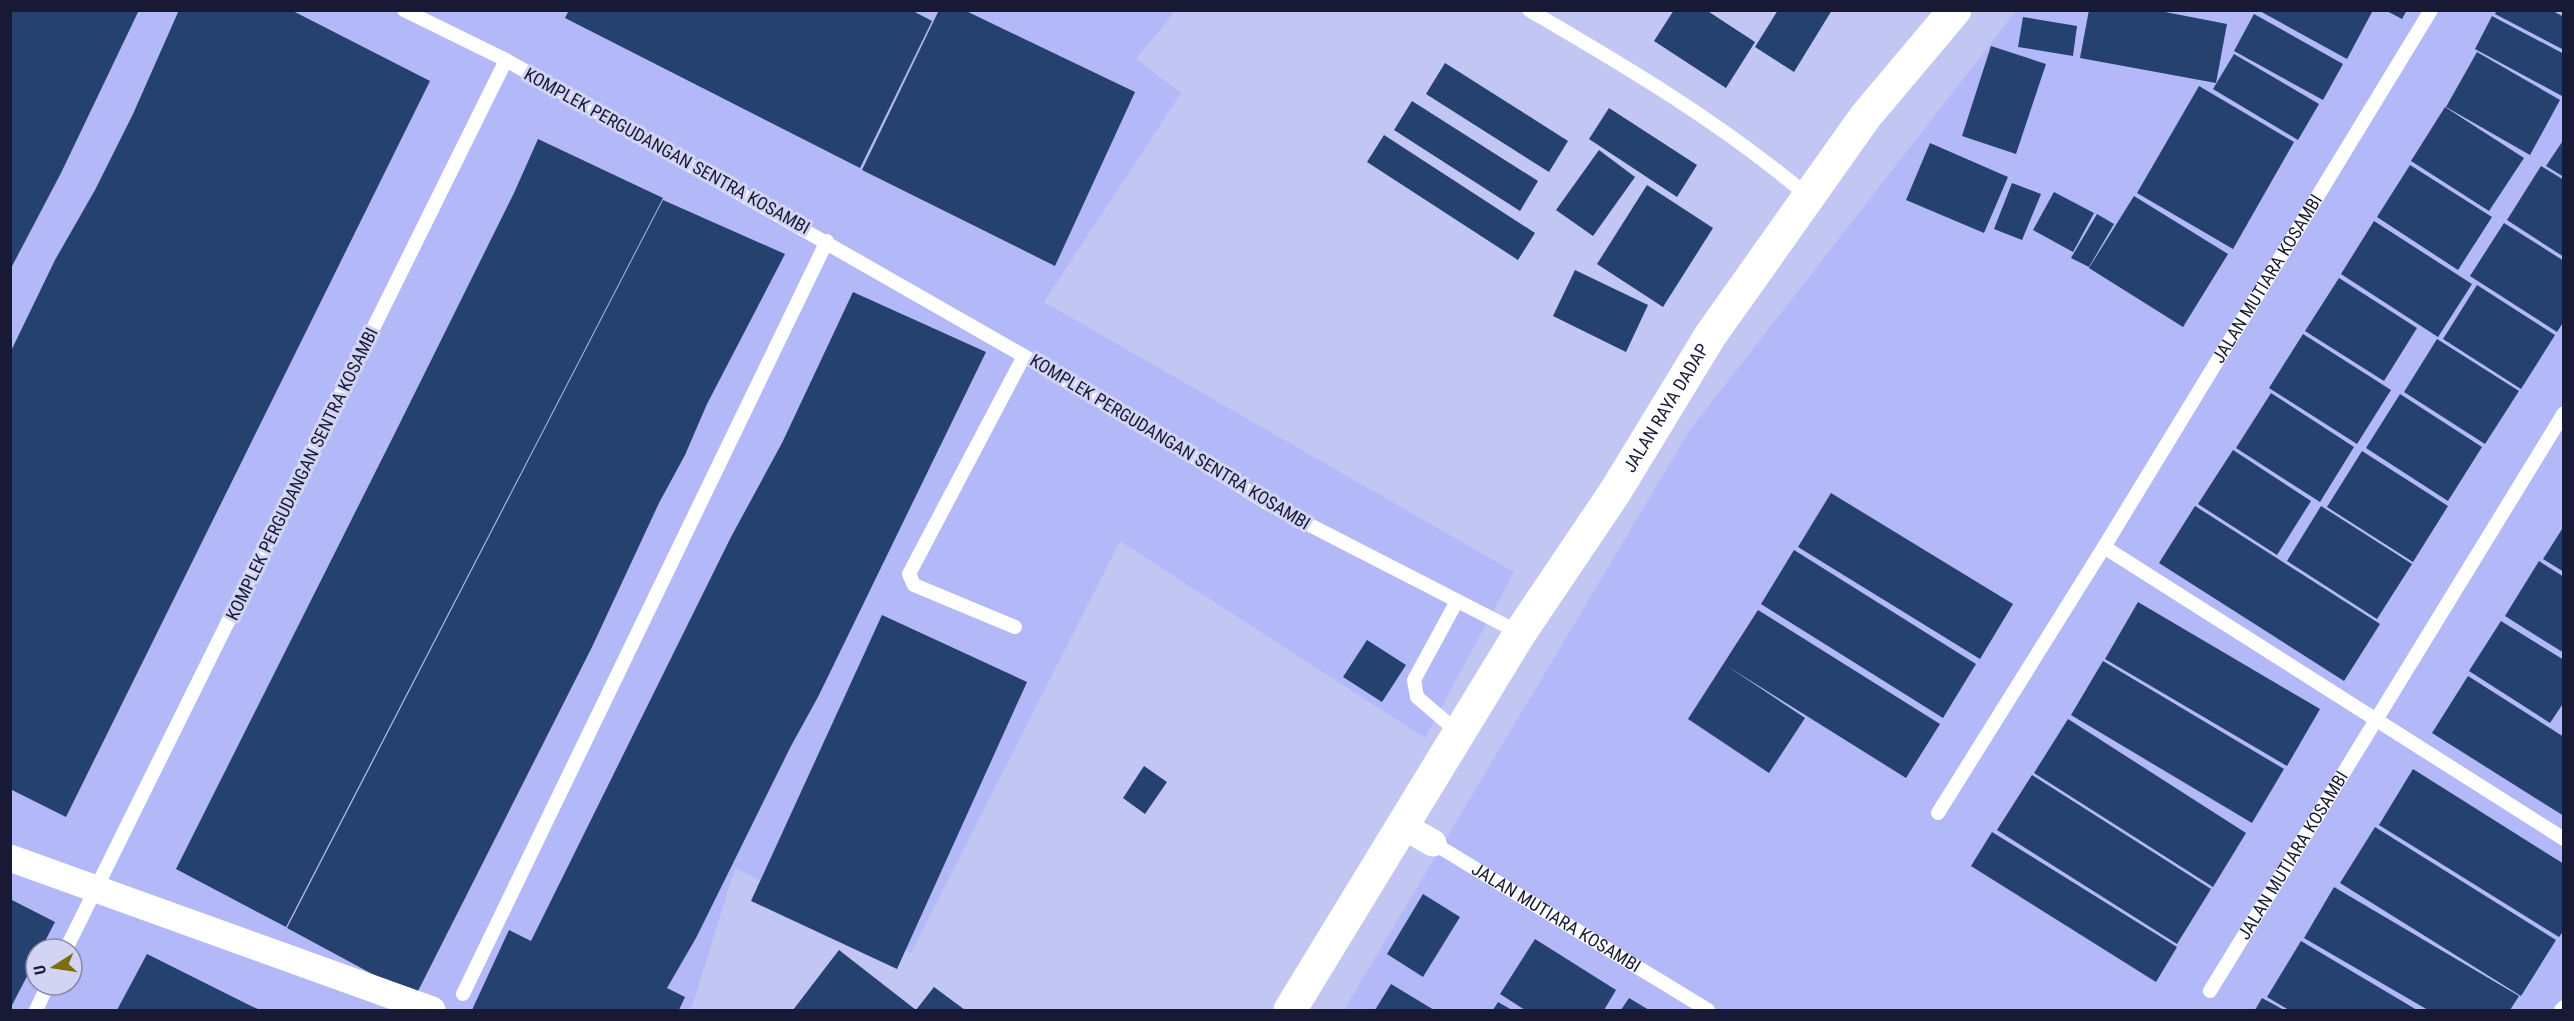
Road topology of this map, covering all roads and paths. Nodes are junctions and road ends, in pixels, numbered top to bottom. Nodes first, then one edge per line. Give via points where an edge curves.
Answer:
1 (404, 10) edge
2 (1529, 10) edge
3 (1955, 10) edge
4 (2431, 10) edge
5 (506, 60) junction
6 (1809, 197) junction
7 (827, 241) junction
8 (1024, 356) junction
9 (2564, 413) edge
10 (2104, 547) junction
11 (1457, 601) junction
12 (1015, 627) dead end
13 (1520, 633) junction
14 (2375, 720) junction
15 (1459, 733) junction
16 (1938, 813) dead end
17 (1403, 826) junction
18 (2564, 839) edge
19 (1433, 843) joint
20 (10, 858) edge
21 (97, 889) junction
22 (72, 937) edge
23 (2210, 991) dead end
24 (463, 994) dead end
25 (42, 997) edge
26 (2564, 1007) edge
27 (36, 1011) edge
28 (432, 1011) edge
29 (1290, 1011) edge
30 (1707, 1011) edge
31 (2561, 1011) edge

1 - 5 lane, KOMPLEK PERGUDANGAN SENTRA KOSAMBI
2 - 6 lane via 1682,102 1760,156
3 - 6 main road, JALAN RAYA DADAP via 1865,117
4 - 10 lane, JALAN MUTIARA KOSAMBI
5 - 7 lane, KOMPLEK PERGUDANGAN SENTRA KOSAMBI
5 - 21 lane, KOMPLEK PERGUDANGAN SENTRA KOSAMBI
6 - 13 main road, JALAN RAYA DADAP via 1710,336 1615,492
7 - 8 lane, KOMPLEK PERGUDANGAN SENTRA KOSAMBI
7 - 24 lane, KOMPLEK PERGUDANGAN SENTRA KOSAMBI
8 - 11 lane, KOMPLEK PERGUDANGAN SENTRA KOSAMBI via 1267,503
8 - 12 lane via 909,574 914,585
9 - 14 lane, JALAN MUTIARA KOSAMBI
10 - 14 lane
10 - 16 lane, JALAN MUTIARA KOSAMBI
11 - 13 lane, KOMPLEK PERGUDANGAN SENTRA KOSAMBI
11 - 15 lane via 1414,680 1414,689 1417,697
13 - 15 main road, JALAN RAYA DADAP
14 - 18 lane
14 - 23 lane, JALAN MUTIARA KOSAMBI
15 - 17 main road, JALAN RAYA DADAP
17 - 19 street, JALAN MUTIARA KOSAMBI
17 - 29 main road, JALAN RAYA DADAP
19 - 30 lane, JALAN MUTIARA KOSAMBI
20 - 21 street
21 - 22 lane, KOMPLEK PERGUDANGAN SENTRA KOSAMBI
21 - 28 street
25 - 27 lane
26 - 31 lane

